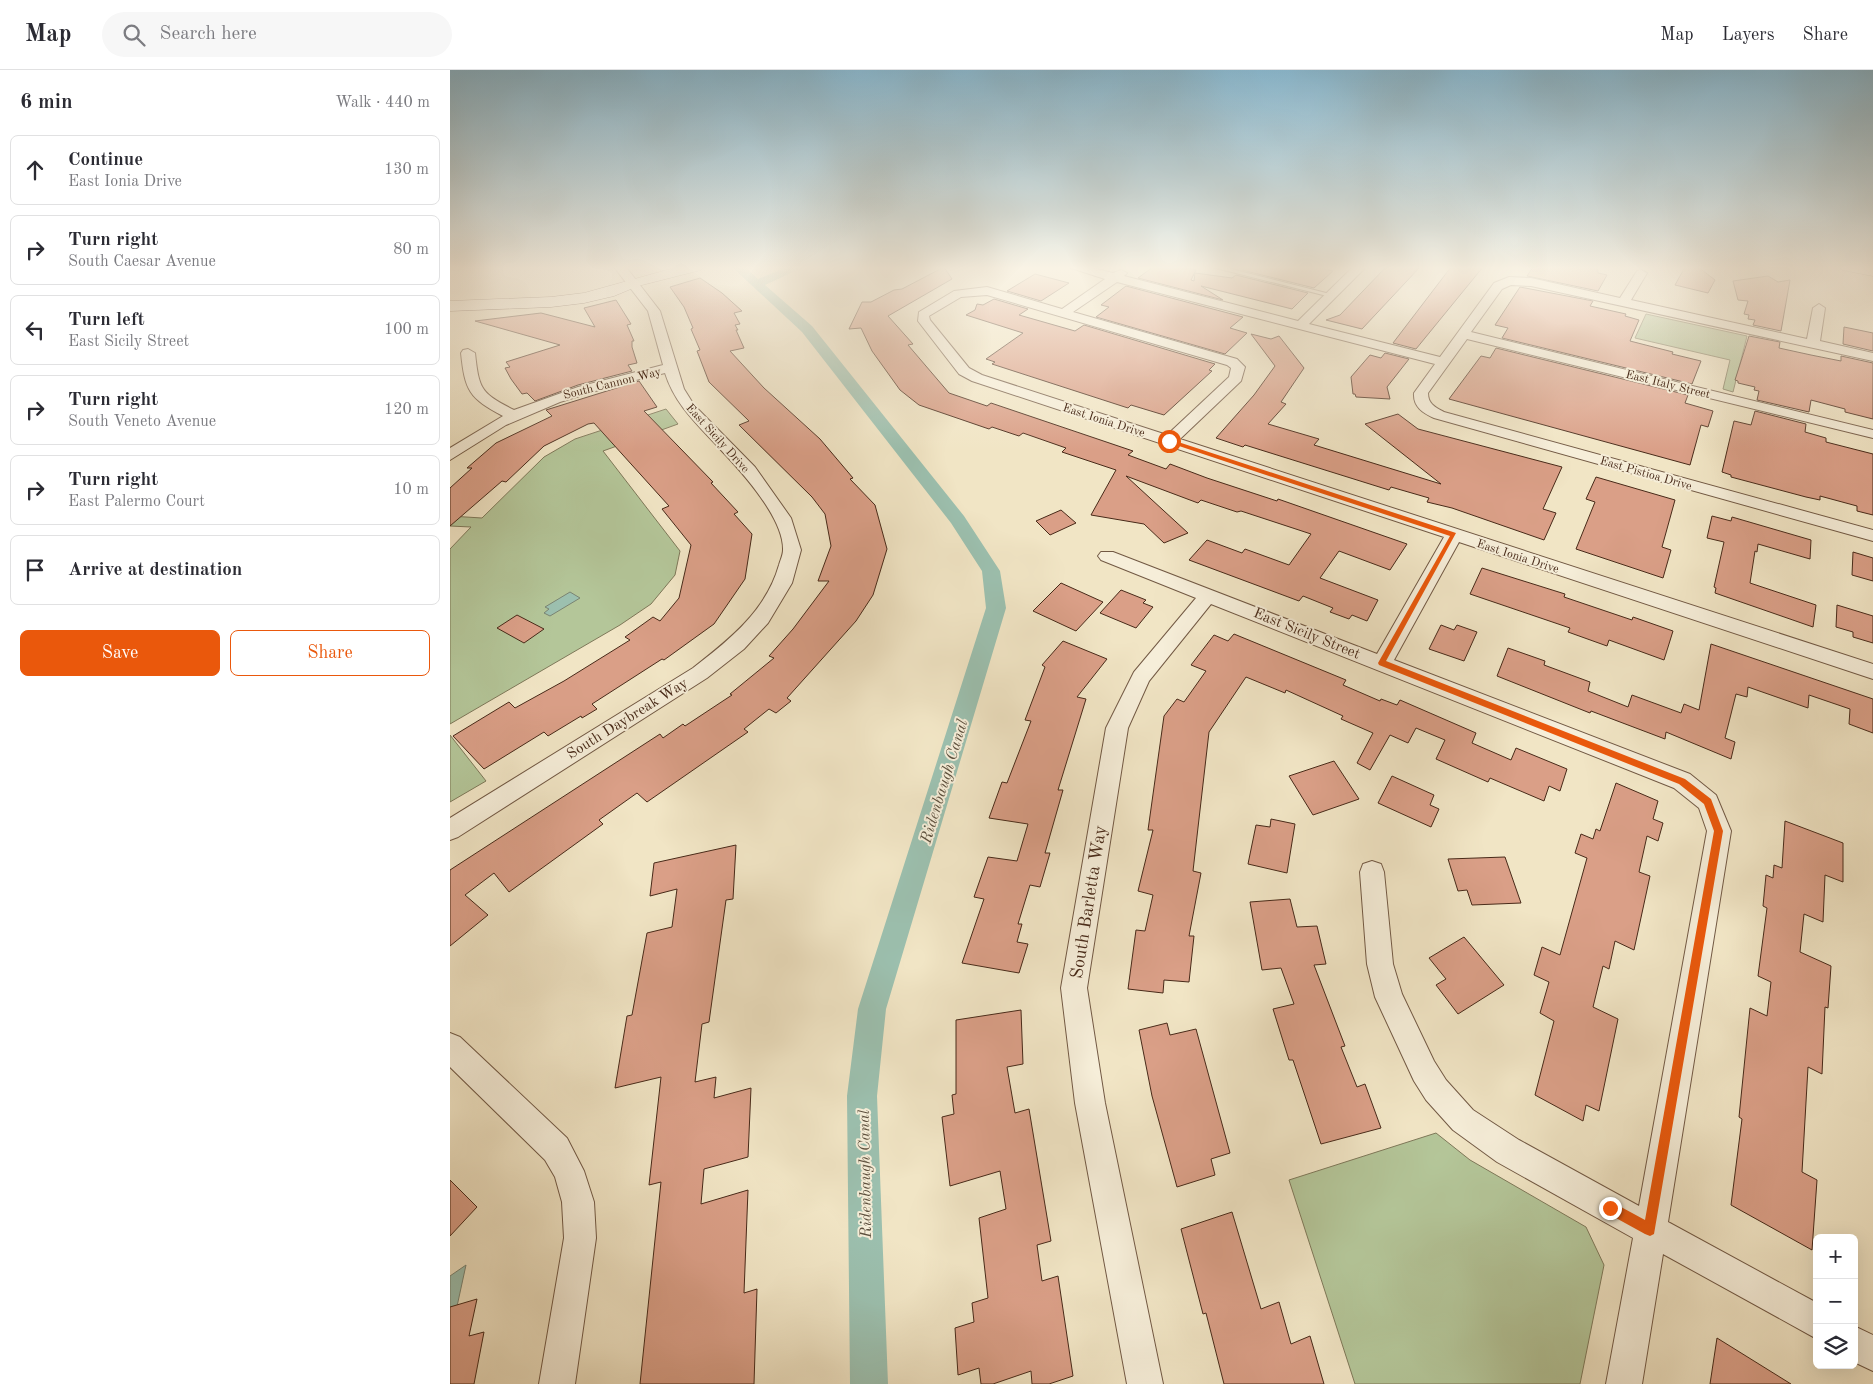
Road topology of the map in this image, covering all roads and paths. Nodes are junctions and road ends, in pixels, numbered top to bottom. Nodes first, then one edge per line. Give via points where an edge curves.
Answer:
1 (659, 328) edge
2 (930, 328) edge
3 (1119, 328) edge
4 (1309, 328) edge
5 (1467, 328) edge
6 (1742, 328) edge
7 (1816, 328) edge
8 (1463, 334) junction
9 (1813, 344) junction
10 (468, 353) dead end
11 (1873, 357) edge
12 (1442, 362) junction
13 (670, 368) junction
14 (514, 416) junction
15 (1873, 434) edge
16 (1169, 441) junction
17 (450, 455) edge
18 (1454, 535) junction
19 (1873, 536) edge
20 (1108, 556) dead end
21 (783, 583) joint
22 (1209, 594) junction
23 (1382, 663) junction
24 (1873, 672) edge
25 (450, 830) edge
26 (1372, 872) dead end
27 (450, 1047) edge
28 (1650, 1230) junction
29 (1813, 1320) edge
30 (1858, 1345) edge
31 (1873, 1354) edge
32 (557, 1384) edge
33 (1145, 1384) edge
34 (1624, 1384) edge

1 - 13 street, East Sicily Drive
2 - 16 street, East Ionia Drive via 964,371 977,378
3 - 16 street via 1223,357 1238,367 1236,378
4 - 12 street
5 - 8 street
6 - 9 street
7 - 9 street
8 - 12 street
8 - 15 street, East Italy Street
9 - 11 street
10 - 14 street via 471,381 484,400
12 - 19 street, East Pistioa Drive via 1421,393 1422,404 1439,415
13 - 14 street, South Cannon Way via 580,388
13 - 21 street, East Sicily Drive via 688,407 749,470 783,518 792,550
14 - 17 street, South Cannon Way
16 - 18 street, East Ionia Drive
18 - 23 street
18 - 24 street, East Ionia Drive
20 - 22 street, East Sicily Street
21 - 25 street, South Daybreak Way via 761,618 737,644 700,673
22 - 23 street, East Sicily Street
22 - 33 street, South Barletta Way via 1141,677 1117,728 1074,988 1090,1103
23 - 28 street, East Sicily Street via 1682,781 1708,802 1719,831
26 - 28 street via 1380,964 1389,997 1436,1090 1463,1120 1508,1151
27 - 32 street via 556,1149 570,1171 578,1202 580,1238
28 - 29 street
28 - 34 street
30 - 31 street

